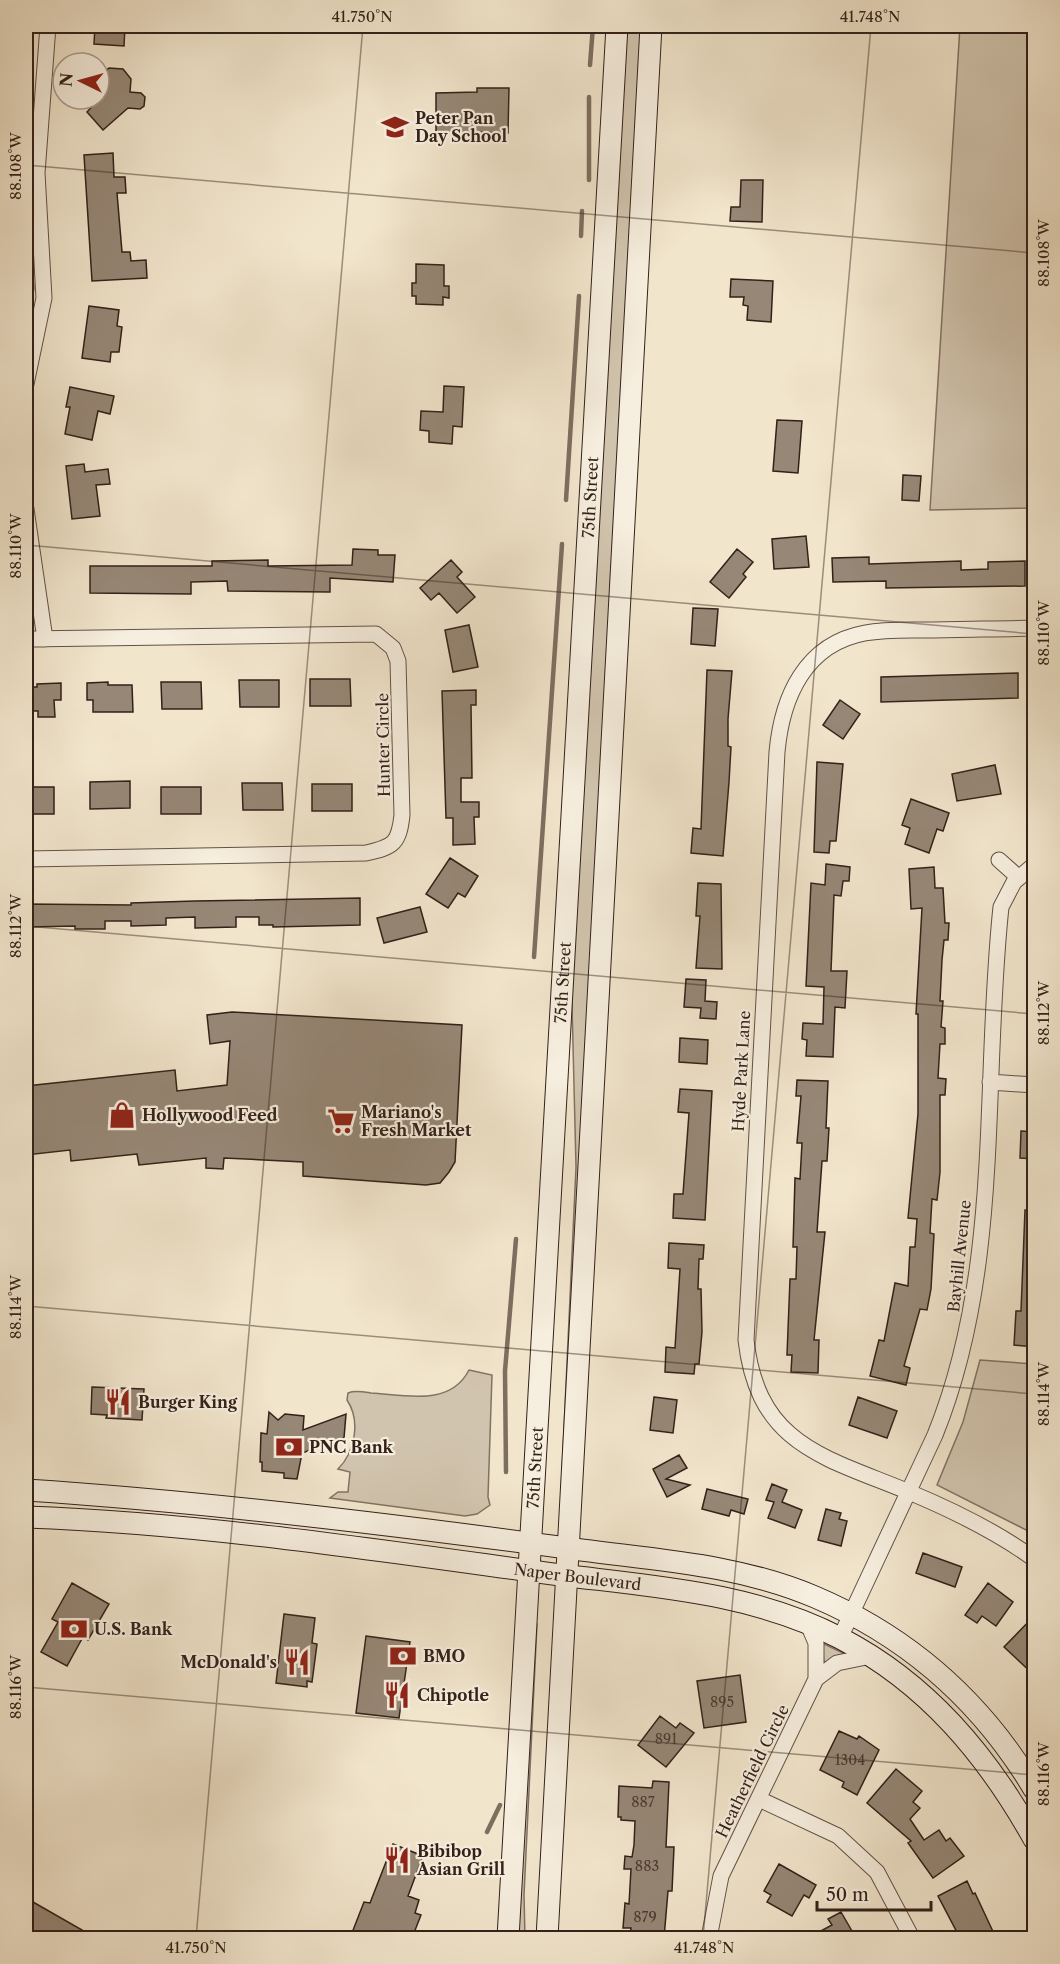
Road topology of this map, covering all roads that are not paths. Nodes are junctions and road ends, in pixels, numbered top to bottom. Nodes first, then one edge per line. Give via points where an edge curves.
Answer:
1 (48, 26) edge
2 (617, 26) edge
3 (651, 26) edge
4 (32, 205) edge
5 (26, 384) edge
6 (26, 509) edge
7 (1035, 628) edge
8 (26, 639) edge
9 (45, 639) junction
10 (26, 859) edge
11 (999, 860) dead end
12 (1035, 865) edge
13 (1018, 877) junction
14 (990, 1082) junction
15 (1035, 1085) edge
16 (26, 1490) edge
17 (910, 1492) junction
18 (26, 1517) edge
19 (530, 1543) junction
20 (568, 1548) junction
21 (1035, 1558) edge
22 (528, 1571) junction
23 (567, 1576) junction
24 (850, 1614) junction
25 (807, 1622) junction
26 (840, 1638) junction
27 (871, 1656) junction
28 (816, 1679) junction
29 (1035, 1789) edge
30 (759, 1799) junction
31 (1035, 1839) edge
32 (507, 1938) edge
33 (547, 1938) edge
34 (710, 1938) edge
35 (912, 1938) edge

1 - 4 street
2 - 19 main road, 75th Street
3 - 20 main road
4 - 5 street via 44,298
6 - 9 street
7 - 17 street, Hyde Park Lane via 887,631 850,637 820,653 802,671 784,707 779,730 747,1355 766,1406 798,1442 824,1459
8 - 9 street, Hunter Circle
9 - 10 street, Hunter Circle via 376,634 393,648 398,661 402,815 397,839 387,849 366,853
11 - 13 street
12 - 13 street, Bayhill Avenue
13 - 14 street, Bayhill Avenue via 1001,907
14 - 15 street
14 - 17 street, Bayhill Avenue via 982,1233 972,1315 947,1406
16 - 19 main road, Naper Boulevard via 168,1499
17 - 21 street, Hyde Park Lane via 982,1526
17 - 24 street, Bayhill Avenue
18 - 22 main road, Naper Boulevard via 188,1528
19 - 20 main road, Naper Boulevard
19 - 22 main road, 75th Street
20 - 23 main road
20 - 24 main road, Naper Boulevard via 718,1567 788,1586
22 - 23 main road, Naper Boulevard
22 - 32 main road, 75th Street
23 - 25 main road, Naper Boulevard via 697,1592 764,1606
23 - 33 main road
24 - 26 street, Bayhill Avenue
24 - 29 main road, Naper Boulevard via 919,1657 957,1690 996,1731
25 - 26 main road, Naper Boulevard
25 - 28 street via 816,1643
26 - 27 main road, Naper Boulevard
27 - 28 street via 837,1663
27 - 31 main road, Naper Boulevard via 925,1695 953,1722 1005,1790
28 - 30 street, Heatherfield Circle
30 - 34 street, Heatherfield Circle via 721,1876
30 - 35 street via 838,1836 877,1872

